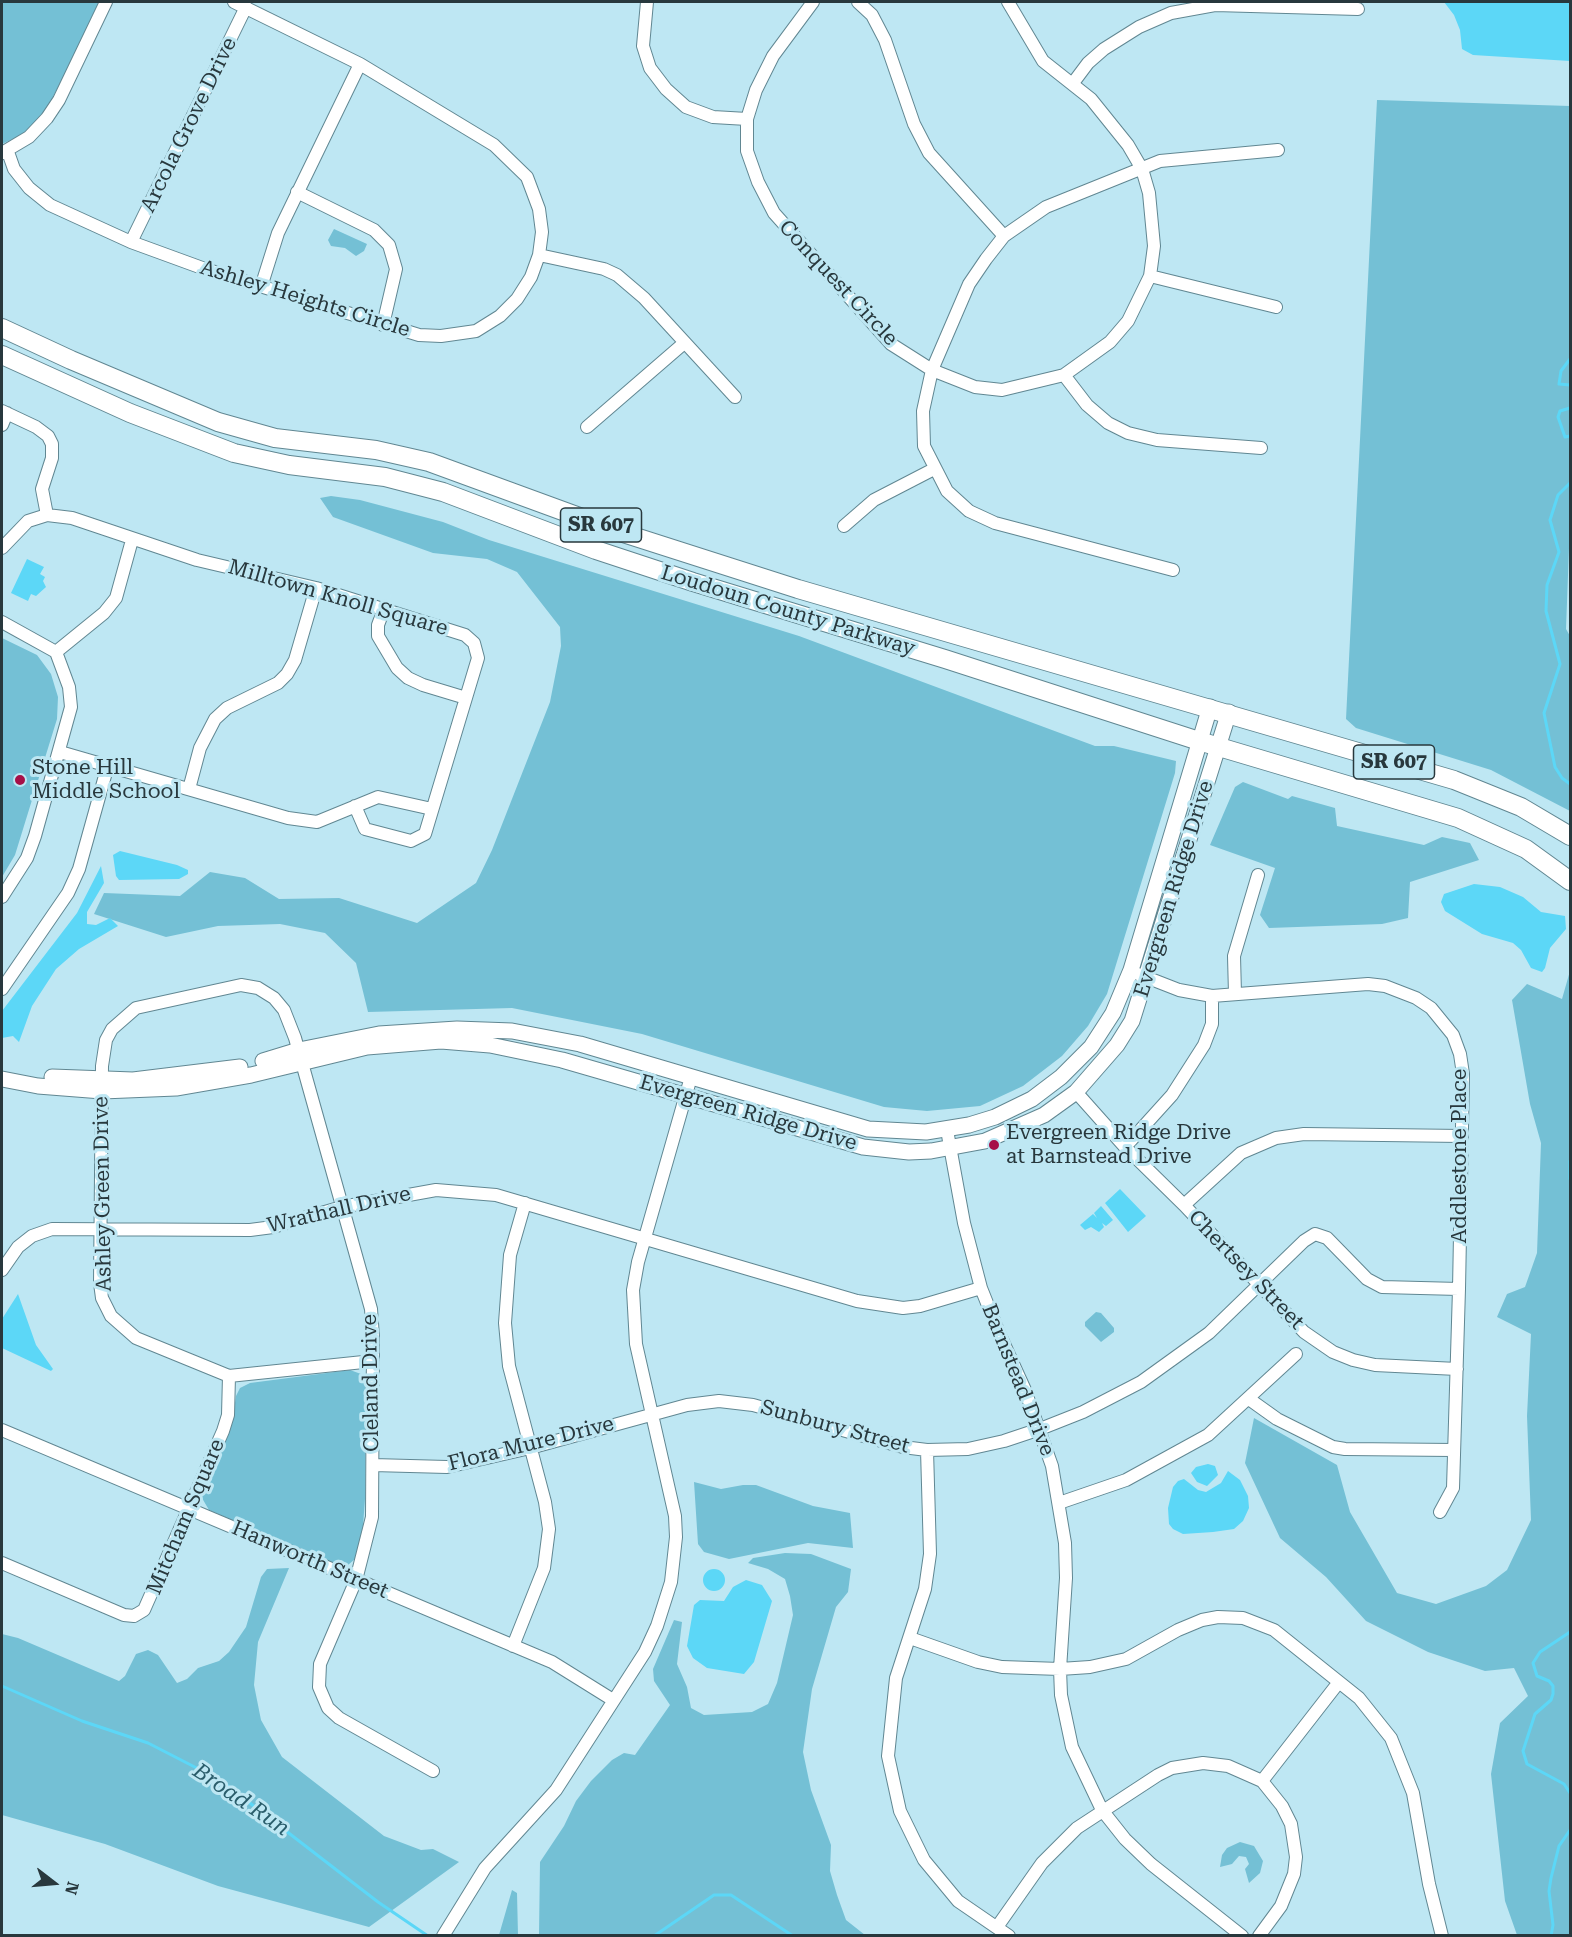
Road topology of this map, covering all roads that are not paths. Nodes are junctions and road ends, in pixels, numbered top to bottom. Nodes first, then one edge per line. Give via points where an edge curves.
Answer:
1 (106, 2) edge
2 (234, 2) edge
3 (647, 2) edge
4 (813, 2) edge
5 (858, 2) edge
6 (1008, 2) edge
7 (1215, 3) edge
8 (246, 7) junction
9 (1358, 9) dead end
10 (360, 64) junction
11 (1073, 83) junction
12 (747, 119) junction
13 (1278, 150) dead end
14 (5, 152) edge
15 (1142, 169) junction
16 (297, 192) junction
17 (1004, 236) junction
18 (131, 242) junction
19 (539, 255) junction
20 (1150, 276) junction
21 (261, 288) junction
22 (1276, 307) dead end
23 (383, 325) junction
24 (2, 328) edge
25 (683, 344) junction
26 (2, 355) edge
27 (932, 370) junction
28 (1064, 375) junction
29 (735, 397) dead end
30 (3, 416) edge
31 (587, 427) dead end
32 (1261, 448) dead end
33 (934, 469) junction
34 (47, 515) junction
35 (844, 526) dead end
36 (132, 540) junction
37 (2, 548) edge
38 (1173, 570) dead end
39 (316, 588) junction
40 (384, 609) junction
41 (2, 622) edge
42 (56, 652) junction
43 (466, 698) junction
44 (1210, 707) junction
45 (1229, 712) junction
46 (1199, 741) junction
47 (1219, 747) junction
48 (60, 752) junction
49 (108, 765) junction
50 (189, 789) junction
51 (355, 806) junction
52 (432, 809) junction
53 (1570, 836) edge
54 (1258, 874) dead end
55 (1570, 881) edge
56 (2, 897) edge
57 (1131, 970) junction
58 (1147, 978) junction
59 (2, 989) edge
60 (1235, 994) junction
61 (1212, 996) junction
62 (300, 1055) junction
63 (2, 1069) edge
64 (691, 1077) junction
65 (2, 1079) edge
66 (102, 1085) junction
67 (1076, 1092) junction
68 (686, 1095) junction
69 (947, 1130) junction
70 (1462, 1136) junction
71 (1125, 1147) junction
72 (950, 1150) junction
73 (525, 1203) junction
74 (1184, 1205) junction
75 (342, 1207) junction
76 (100, 1227) junction
77 (644, 1239) junction
78 (2, 1270) edge
79 (1257, 1285) junction
80 (981, 1288) junction
81 (1459, 1289) junction
82 (1296, 1354) dead end
83 (373, 1361) junction
84 (1457, 1369) junction
85 (229, 1376) junction
86 (1249, 1399) junction
87 (653, 1414) junction
88 (1040, 1429) junction
89 (2, 1430) edge
90 (530, 1448) junction
91 (927, 1450) junction
92 (1454, 1450) junction
93 (373, 1465) junction
94 (1059, 1503) junction
95 (189, 1509) junction
96 (1440, 1512) dead end
97 (2, 1563) edge
98 (356, 1580) junction
99 (910, 1638) junction
100 (513, 1646) junction
101 (1060, 1669) junction
102 (1339, 1682) junction
103 (613, 1700) junction
104 (433, 1771) dead end
105 (1262, 1781) junction
106 (1102, 1810) junction
107 (997, 1927) junction
108 (443, 1935) edge
109 (1009, 1935) edge
110 (1242, 1935) edge
111 (1259, 1935) edge
112 (1442, 1935) edge

1 - 14 street via 53,109 29,137
2 - 8 street, Ashley Heights Circle
3 - 12 street via 644,46 651,68 666,89 686,107 713,117
4 - 12 street, Conquest Circle via 773,56
5 - 17 street via 872,15 885,40 914,124 929,153
6 - 11 street, Conquest Circle via 1043,61
7 - 9 street
7 - 11 street via 1171,13 1139,27 1104,49
8 - 10 street, Ashley Heights Circle
8 - 18 street, Arcola Grove Drive
10 - 16 street
10 - 19 street, Ashley Heights Circle via 511,159 527,177 539,209
11 - 15 street, Conquest Circle via 1111,124
12 - 27 street, Conquest Circle via 747,151 774,213 891,344
13 - 15 street via 1180,158
14 - 18 street, Ashley Heights Circle via 28,188 50,205
15 - 17 street via 1046,207
15 - 20 street, Conquest Circle via 1149,193 1154,246
16 - 21 street via 278,233
16 - 23 street via 374,230 389,245 396,269
17 - 27 street via 969,284
18 - 21 street, Ashley Heights Circle
19 - 23 street, Ashley Heights Circle via 517,299 476,331 441,336
19 - 25 street via 617,275 644,298
20 - 22 street
20 - 28 street, Conquest Circle via 1128,321 1110,342
21 - 23 street, Ashley Heights Circle
24 - 44 main road, Loudoun County Parkway / SR 607 via 170,402 247,431 429,462 623,533 798,590
25 - 29 street
25 - 31 street
26 - 46 main road, Loudoun County Parkway / SR 607 via 130,413 234,453 289,465 384,477 443,492 693,582
27 - 28 street, Conquest Circle via 975,387 1002,390
27 - 33 street via 923,411 924,446
28 - 32 street via 1087,405 1108,423 1128,433 1158,440
30 - 34 street via 36,428 52,444 42,489
33 - 35 street via 874,500
33 - 38 street via 947,491 969,511 995,523
34 - 36 street, Milltown Knoll Square via 72,518
34 - 37 street via 28,521
36 - 39 street, Milltown Knoll Square
36 - 42 street via 116,598 104,613
39 - 40 street, Milltown Knoll Square
39 - 50 street via 295,660 287,674 215,719 205,733
40 - 43 street via 378,636 397,668 423,685
40 - 43 street, Milltown Knoll Square via 465,635 474,643 478,658
41 - 42 street
42 - 48 street via 69,687 71,706
43 - 52 street, Milltown Knoll Square
44 - 45 main road, Loudoun County Parkway / SR 607
44 - 46 street, Evergreen Ridge Drive
45 - 47 street, Evergreen Ridge Drive
45 - 53 main road, Loudoun County Parkway / SR 607 via 1478,788 1521,807
46 - 47 main road, Loudoun County Parkway / SR 607
46 - 57 street, Evergreen Ridge Drive
47 - 55 main road, Loudoun County Parkway / SR 607 via 1466,821 1526,849
47 - 58 street, Evergreen Ridge Drive
48 - 49 street
48 - 56 street via 27,858
49 - 50 street
49 - 59 street via 79,869 62,906
50 - 51 street via 288,818 317,822
51 - 52 street via 378,797
51 - 52 street, Milltown Knoll Square via 365,829 411,841 425,834
54 - 60 street via 1234,956
57 - 58 street, Addlestone Place
57 - 69 street, Evergreen Ridge Drive via 1103,1030 1061,1077 1016,1108
58 - 61 street, Addlestone Place via 1179,990
58 - 67 street, Evergreen Ridge Drive via 1132,1021 1117,1045
60 - 61 street, Addlestone Place
60 - 70 street, Addlestone Place via 1368,984 1400,990 1416,998 1443,1020 1460,1054 1464,1085
61 - 71 street via 1212,1024 1204,1045 1172,1095
62 - 64 street, Evergreen Ridge Drive via 379,1034 512,1031 580,1044
62 - 66 street, Evergreen Ridge Drive via 209,1072
62 - 66 street, Ashley Green Drive via 284,1010 274,998 258,988 241,985 136,1008 118,1021 106,1040
62 - 68 street, Evergreen Ridge Drive via 400,1043 490,1045 562,1060
62 - 75 street, Cleland Drive
63 - 66 street, Evergreen Ridge Drive
64 - 68 street
64 - 69 street, Evergreen Ridge Drive via 868,1129 904,1133
65 - 66 street, Evergreen Ridge Drive via 38,1086
66 - 76 street, Ashley Green Drive
67 - 71 street, Chertsey Street
67 - 72 street, Evergreen Ridge Drive via 1014,1130
68 - 72 street, Evergreen Ridge Drive via 863,1147 909,1152
68 - 77 street
69 - 72 street, Barnstead Drive
70 - 74 street via 1304,1134 1276,1138 1241,1154
70 - 81 street, Addlestone Place
71 - 74 street, Chertsey Street
72 - 80 street, Barnstead Drive
73 - 75 street, Wrathall Drive via 479,1192 436,1190
73 - 77 street, Wrathall Drive
73 - 90 street via 510,1255 505,1323 509,1366
74 - 79 street, Chertsey Street
75 - 76 street, Wrathall Drive via 250,1230
75 - 83 street, Cleland Drive via 371,1309
76 - 78 street via 40,1232 18,1247
76 - 85 street, Ashley Green Drive via 100,1283 111,1316 136,1338
77 - 80 street, Wrathall Drive via 877,1305 920,1306
77 - 87 street via 633,1290 633,1315
79 - 81 street, Sunbury Street via 1315,1234 1331,1242 1374,1284 1389,1288
79 - 84 street, Chertsey Street via 1304,1332 1333,1352 1375,1365
79 - 88 street, Sunbury Street via 1209,1333 1141,1383
80 - 88 street, Barnstead Drive
81 - 84 street, Addlestone Place
82 - 86 street
83 - 85 street, Ashley Green Drive
83 - 93 street, Cleland Drive
84 - 92 street, Addlestone Place
85 - 95 street, Mitcham Square via 228,1415
86 - 92 street via 1277,1419 1345,1449
86 - 94 street via 1199,1440 1126,1479
87 - 90 street, Flora Mure Drive
87 - 91 street, Sunbury Street via 719,1401 753,1405 872,1440
87 - 103 street via 675,1516 671,1582 649,1643
88 - 91 street, Sunbury Street via 968,1449
88 - 94 street, Barnstead Drive
89 - 95 street, Hanworth Street
90 - 93 street, Flora Mure Drive via 447,1467
90 - 100 street via 545,1502 548,1548 536,1593
91 - 99 street via 930,1554 925,1589
92 - 96 street, Addlestone Place via 1453,1488
93 - 98 street, Cleland Drive via 372,1517
94 - 101 street, Barnstead Drive via 1066,1578
95 - 97 street, Mitcham Square via 149,1603 134,1616
95 - 98 street, Hanworth Street
98 - 100 street, Hanworth Street
98 - 104 street, Cleland Drive via 320,1664 322,1696 339,1718
99 - 101 street via 994,1665
99 - 107 street via 896,1678 890,1716 888,1756 900,1811 924,1860 948,1890
100 - 103 street, Hanworth Street via 552,1662
101 - 102 street via 1111,1664 1146,1650 1195,1622 1231,1617 1274,1630
101 - 106 street, Barnstead Drive via 1072,1747
102 - 105 street
102 - 112 street via 1382,1724 1407,1773
103 - 108 street via 556,1790 502,1847
105 - 106 street via 1228,1766 1190,1764 1158,1775
105 - 111 street via 1291,1824 1296,1857 1289,1890
106 - 107 street via 1061,1842 1042,1863
106 - 110 street, Barnstead Drive via 1151,1864
107 - 109 street

